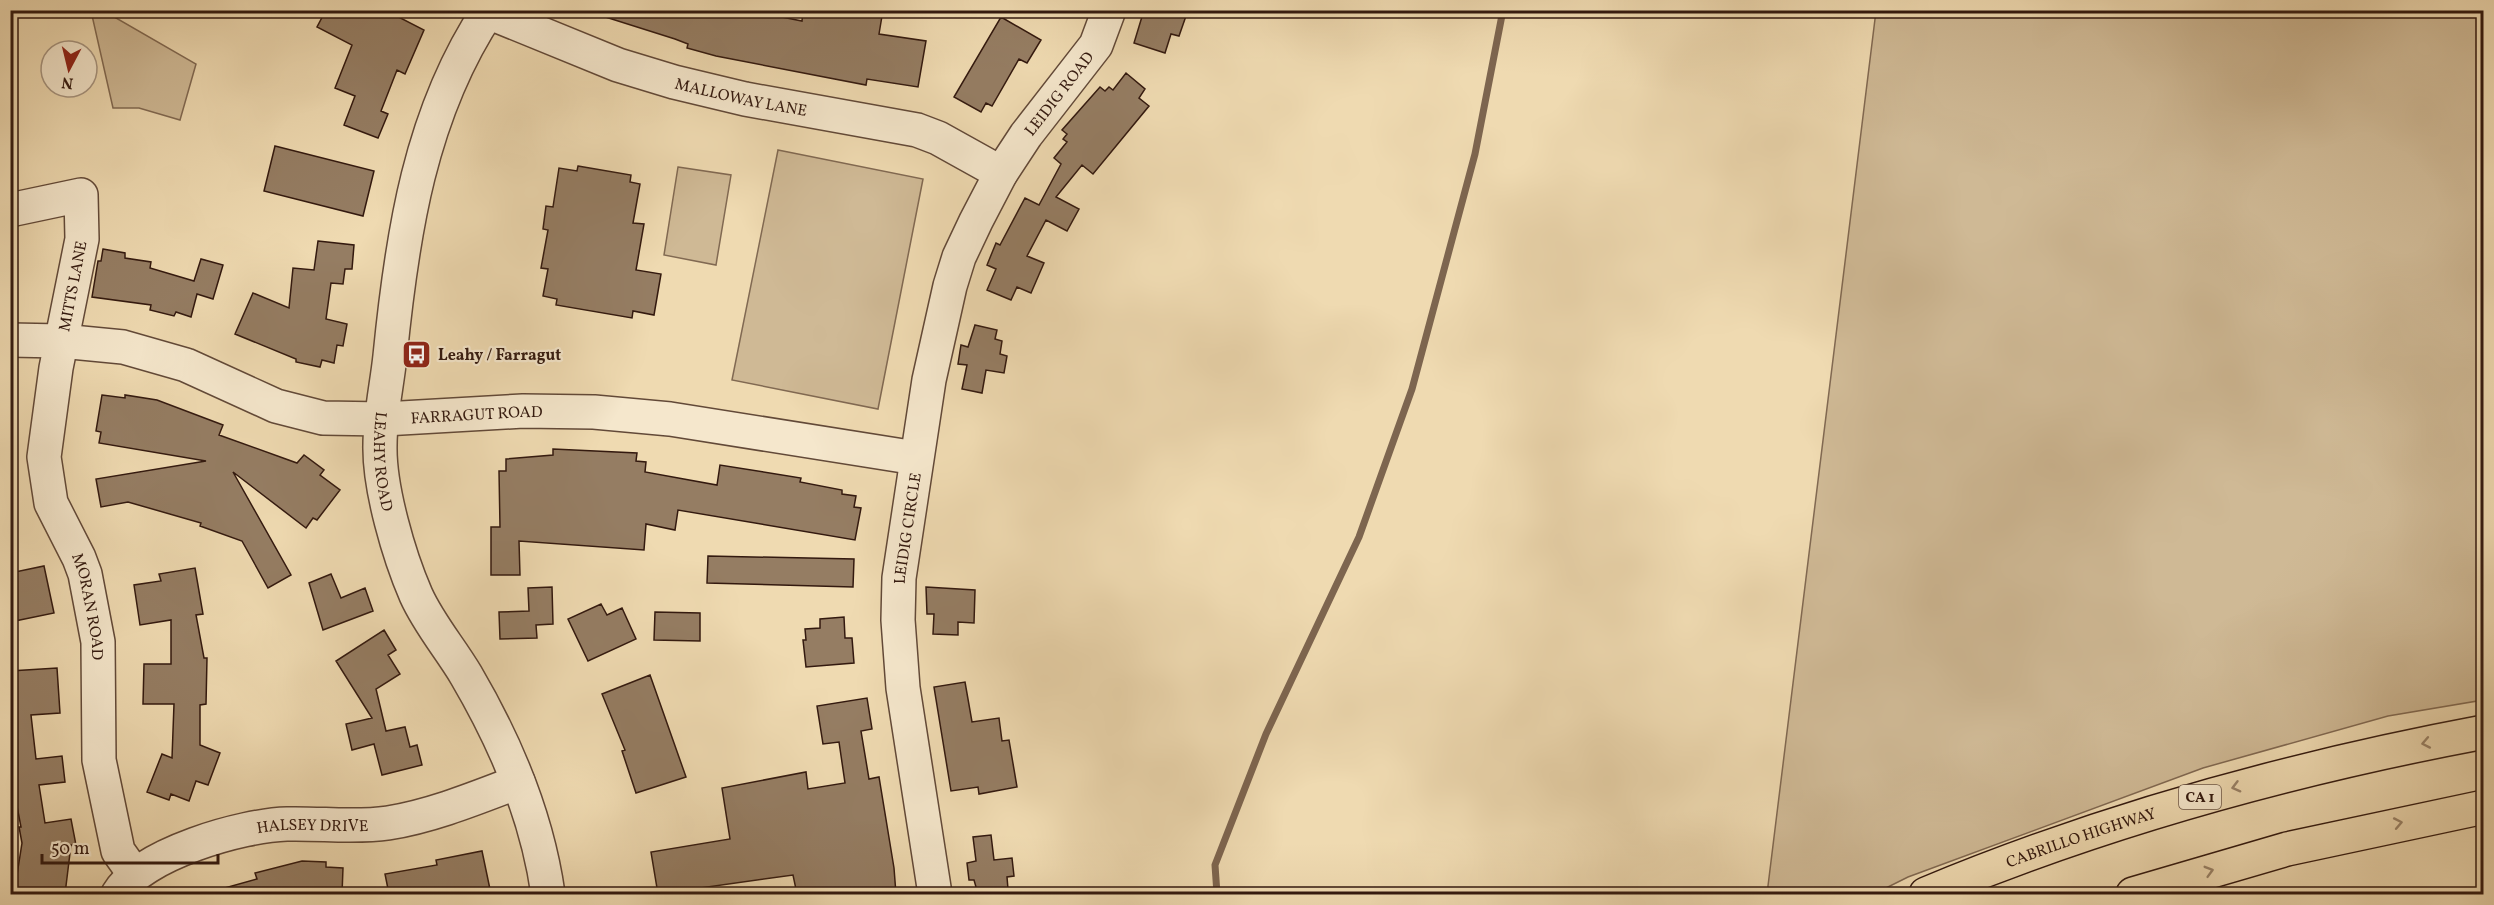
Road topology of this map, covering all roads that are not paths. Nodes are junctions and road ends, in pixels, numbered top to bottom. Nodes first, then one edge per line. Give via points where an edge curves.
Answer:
1 (1110, 10) edge
2 (487, 11) edge
3 (1001, 173) junction
4 (10, 210) edge
5 (10, 340) edge
6 (61, 341) junction
7 (384, 419) junction
8 (916, 458) junction
9 (2484, 732) edge
10 (518, 782) junction
11 (2484, 807) edge
12 (127, 885) edge
13 (548, 894) edge
14 (935, 894) edge
15 (1926, 894) edge
16 (2133, 894) edge

1 - 3 street, LEIDIG ROAD via 1096,45
2 - 3 street, MALLOWAY LANE via 618,65 674,82 917,130
2 - 7 street, LEAHY ROAD via 435,119 411,201 402,245
3 - 8 street, LEIDIG CIRCLE via 959,257 950,286
4 - 6 street, MITTS LANE via 81,195 82,239
5 - 6 street, FARRAGUT ROAD
6 - 7 street, FARRAGUT ROAD via 123,347 160,356 303,414 334,419
6 - 12 street, MORAN ROAD via 46,427 46,479 51,502 85,574 98,642 99,760
7 - 8 street, FARRAGUT ROAD via 523,411 594,412 670,418
7 - 10 street, LEAHY ROAD via 380,445 383,474 405,565 427,617 481,702
8 - 14 street, LEIDIG CIRCLE via 899,578 898,653
9 -> 15 highway, CABRILLO HIGHWAY / CA 1 via 2340,761 2192,799 2064,840
10 - 12 street, HALSEY DRIVE via 457,805 389,822 356,826 286,824 232,833 172,855
10 - 13 street, LEAHY ROAD via 533,821
16 -> 11 highway via 2288,849

